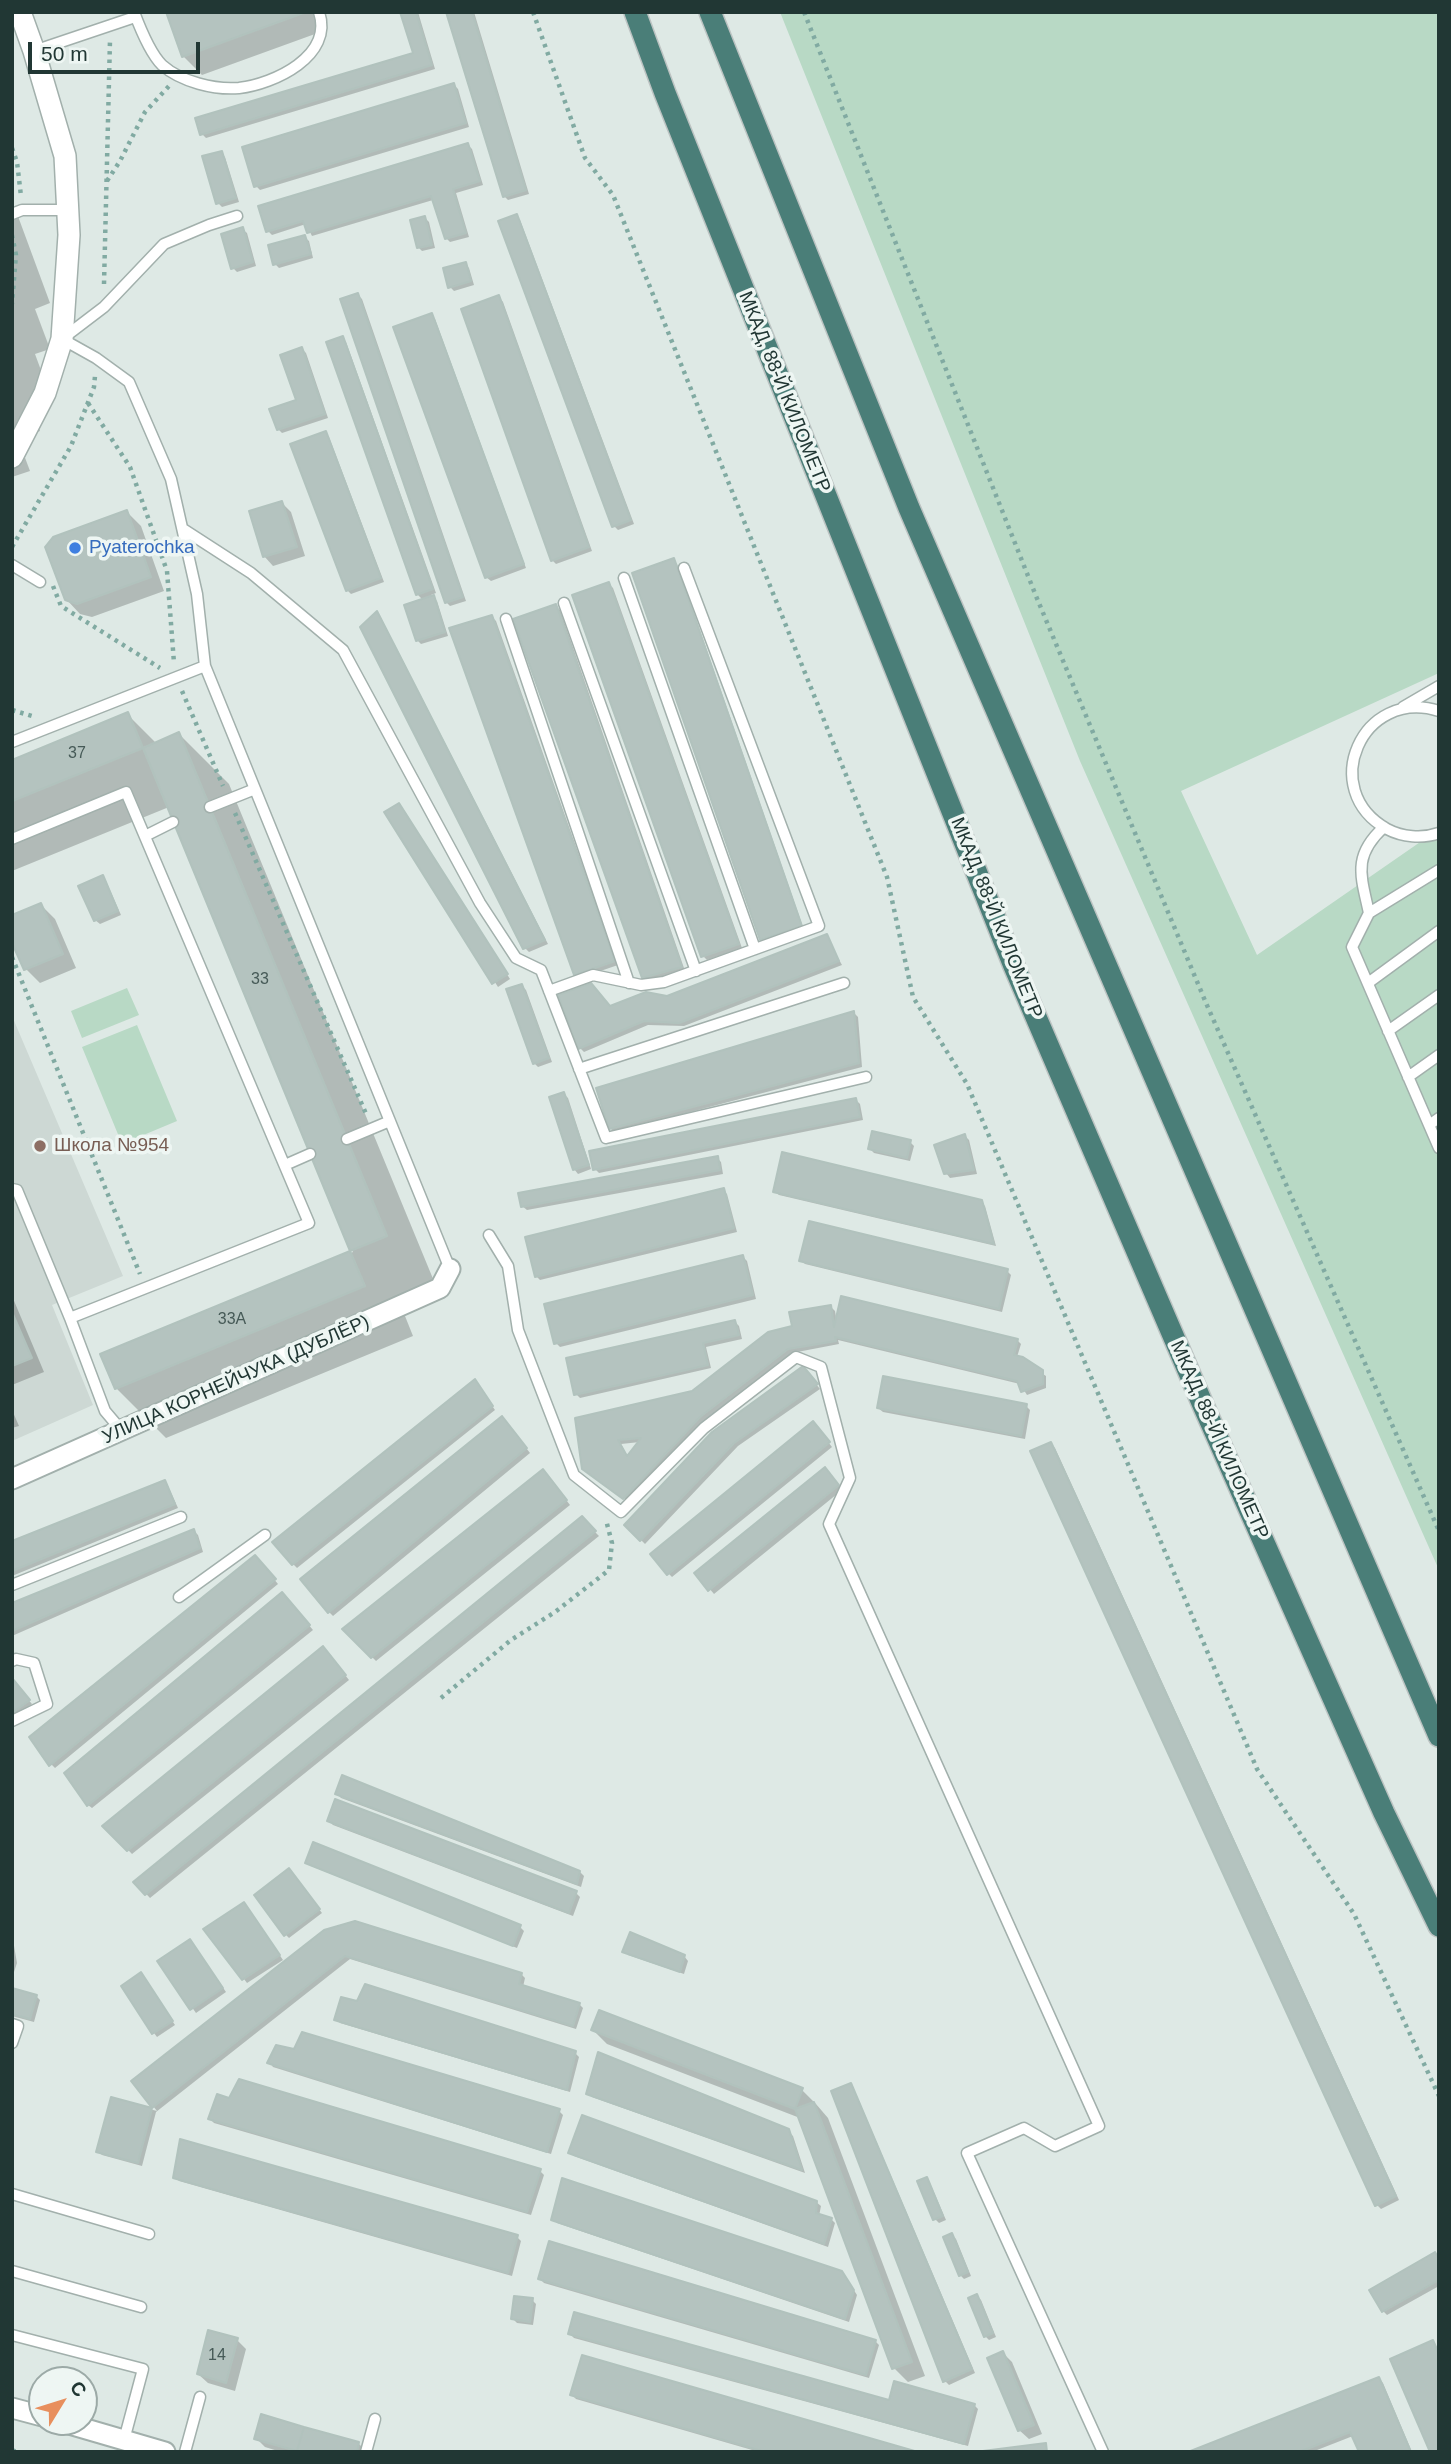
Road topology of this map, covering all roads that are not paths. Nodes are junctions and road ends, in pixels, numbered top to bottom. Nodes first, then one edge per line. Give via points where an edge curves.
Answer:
1 (20, 12) edge
2 (318, 12) edge
3 (635, 12) edge
4 (710, 12) edge
5 (134, 14) edge
6 (34, 51) junction
7 (68, 211) junction
8 (17, 212) edge
9 (237, 216) dead end
10 (62, 339) junction
11 (12, 457) edge
12 (183, 529) junction
13 (12, 565) edge
14 (684, 568) dead end
15 (624, 578) dead end
16 (40, 582) dead end
17 (564, 603) dead end
18 (506, 618) dead end
19 (205, 666) junction
20 (1439, 686) edge
21 (1400, 708) junction
22 (1439, 710) edge
23 (12, 742) edge
24 (255, 789) junction
25 (210, 807) dead end
26 (173, 822) dead end
27 (1384, 827) junction
28 (1439, 832) edge
29 (145, 836) junction
30 (12, 839) edge
31 (1439, 870) edge
32 (1369, 913) junction
33 (1439, 931) edge
34 (755, 949) junction
35 (696, 971) junction
36 (629, 983) junction
37 (844, 983) dead end
38 (1368, 983) junction
39 (549, 991) junction
40 (1439, 995) edge
41 (1388, 1031) junction
42 (1439, 1055) edge
43 (579, 1069) junction
44 (866, 1077) dead end
45 (1408, 1077) junction
46 (1439, 1118) edge
47 (390, 1121) junction
48 (1429, 1125) junction
49 (347, 1139) dead end
50 (1439, 1149) edge
51 (310, 1154) dead end
52 (285, 1165) junction
53 (12, 1189) edge
54 (489, 1235) dead end
55 (450, 1269) joint
56 (70, 1318) junction
57 (122, 1431) junction
58 (12, 1479) edge
59 (181, 1517) dead end
60 (265, 1535) dead end
61 (12, 1585) edge
62 (179, 1597) dead end
63 (12, 1661) edge
64 (12, 1721) edge
65 (1439, 1736) edge
66 (1439, 1926) edge
67 (12, 2024) edge
68 (12, 2043) edge
69 (12, 2194) edge
70 (149, 2234) dead end
71 (12, 2272) edge
72 (141, 2307) dead end
73 (12, 2335) edge
74 (200, 2397) dead end
75 (374, 2419) dead end
76 (98, 2432) edge
77 (124, 2440) junction
78 (165, 2452) edge
79 (186, 2452) edge
80 (366, 2452) edge
81 (1103, 2452) edge

1 - 6 street
2 - 5 lane via 322,23 310,54 270,80 240,88 211,87 162,64
3 - 66 highway, МКАД, 88-Й КИЛОМЕТР via 1014,966 1203,1405
4 - 65 highway via 909,508
5 - 6 lane
6 - 7 street via 65,156
7 - 8 lane
7 - 10 street
9 - 10 lane via 164,244 104,307
10 - 11 street via 45,393
10 - 12 lane via 130,382 171,480
12 - 19 lane via 197,594
12 - 39 lane via 251,573 343,650 480,903 516,958 541,970
13 - 16 lane
14 - 34 lane via 819,926
15 - 34 lane
17 - 35 lane
18 - 36 lane
19 - 23 lane
19 - 24 lane
20 - 21 lane
21 - 22 lane
21 - 27 lane via 1374,722 1353,759 1359,802
24 - 25 lane
24 - 47 lane
26 - 29 lane
27 - 28 lane via 1420,837
27 - 32 lane via 1366,847 1362,860 1361,884
29 - 30 lane via 126,792
29 - 52 lane
31 - 32 lane
32 - 38 lane via 1352,947
33 - 38 lane
34 - 35 lane
35 - 36 lane via 664,982
36 - 39 lane via 593,975
37 - 43 lane
38 - 41 lane
39 - 43 lane
40 - 41 lane
41 - 45 lane
42 - 45 lane
43 - 44 lane via 606,1138
45 - 48 lane
46 - 48 lane
47 - 49 lane
47 - 55 lane
48 - 50 lane
51 - 52 lane
52 - 56 lane via 309,1223
53 - 56 lane via 17,1190
54 - 81 lane via 508,1266 518,1330 574,1475 621,1512 704,1427 796,1357 821,1367 850,1478 830,1524 1099,2126 1055,2146 1024,2128 967,2153
55 - 57 street, УЛИЦА КОРНЕЙЧУКА (ДУБЛЁР) via 440,1288
56 - 57 lane via 105,1412
57 - 58 street, УЛИЦА КОРНЕЙЧУКА (ДУБЛЁР)
59 - 61 lane
60 - 62 lane
63 - 64 lane via 34,1663 47,1704
67 - 68 lane via 18,2026
69 - 70 lane
71 - 72 lane
73 - 77 lane via 143,2369
74 - 79 lane
75 - 80 lane
76 - 77 street
77 - 78 street

